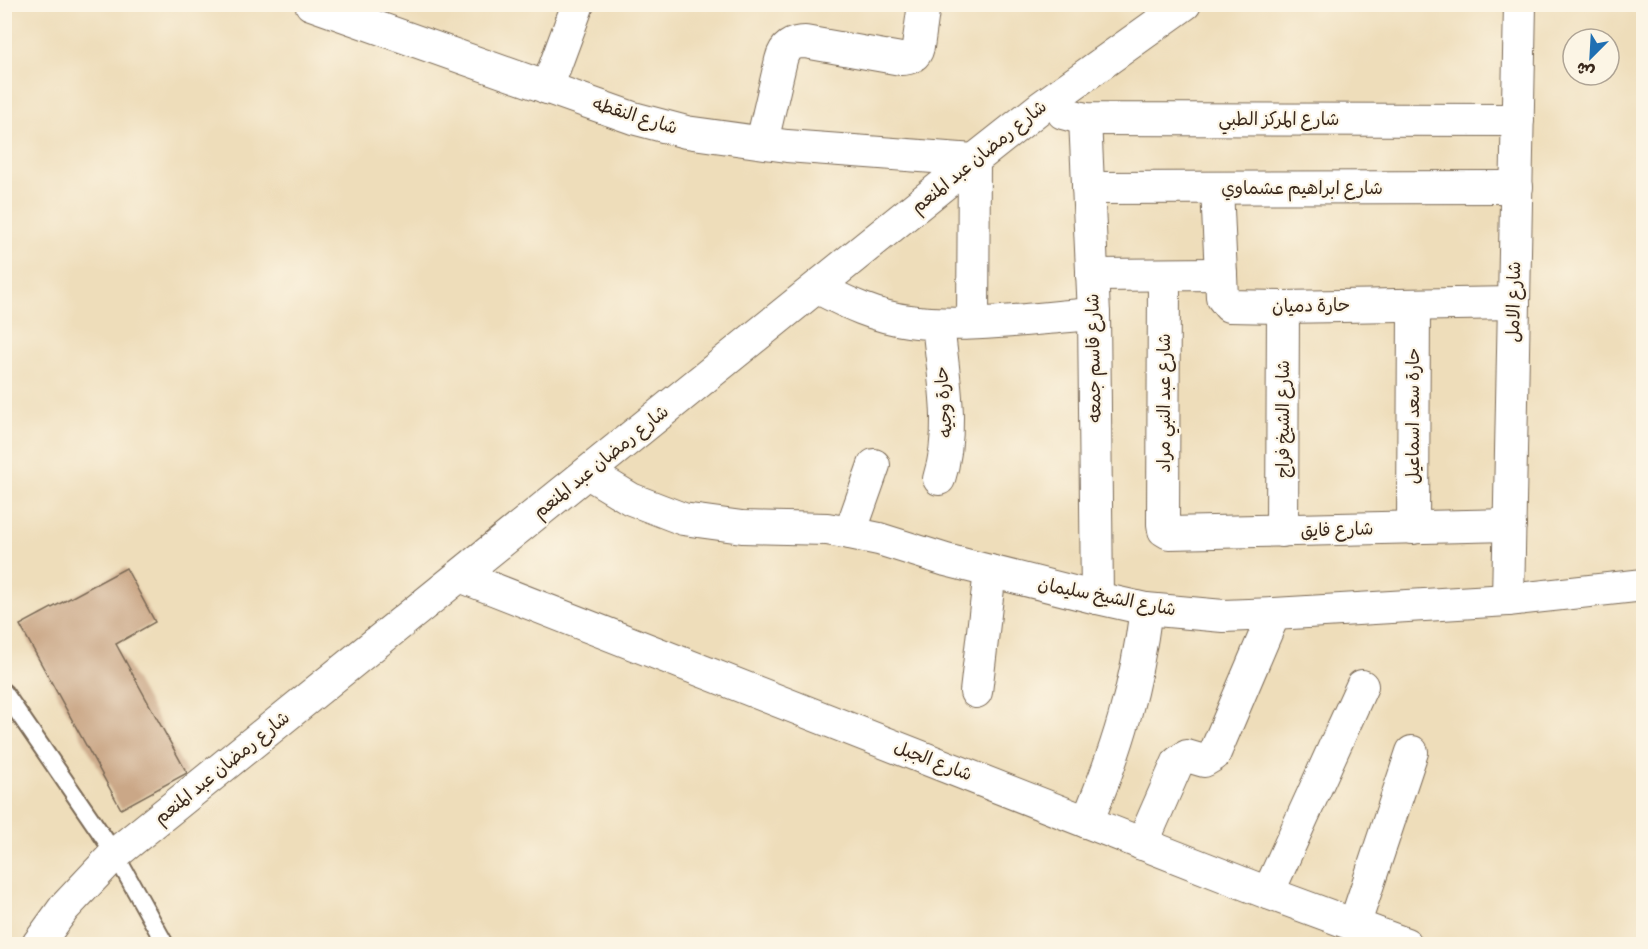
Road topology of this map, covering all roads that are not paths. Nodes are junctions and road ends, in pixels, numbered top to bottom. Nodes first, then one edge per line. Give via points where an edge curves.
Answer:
1 (311, 4) edge
2 (578, 4) edge
3 (924, 4) edge
4 (1185, 4) edge
5 (1520, 4) edge
6 (348, 11) edge
7 (548, 88) junction
8 (1041, 107) junction
9 (1085, 119) junction
10 (1518, 120) junction
11 (762, 142) junction
12 (974, 160) junction
13 (1517, 187) junction
14 (1088, 188) junction
15 (1217, 188) junction
16 (1221, 274) junction
17 (1092, 275) junction
18 (1164, 276) junction
19 (818, 288) junction
20 (1514, 303) junction
21 (1414, 305) junction
22 (1283, 307) junction
23 (1094, 314) junction
24 (973, 322) junction
25 (938, 324) junction
26 (874, 465) dead end
27 (588, 472) junction
28 (939, 478) dead end
29 (1510, 525) junction
30 (1413, 528) junction
31 (1164, 530) joint
32 (1282, 531) junction
33 (850, 533) junction
34 (990, 571) junction
35 (460, 576) junction
36 (1644, 585) edge
37 (1097, 598) junction
38 (1508, 600) junction
39 (1146, 609) junction
40 (1274, 614) junction
41 (1362, 686) dead end
42 (4, 692) edge
43 (976, 692) dead end
44 (1412, 752) dead end
45 (1087, 822) junction
46 (1142, 844) junction
47 (116, 854) junction
48 (1268, 893) junction
49 (1354, 926) junction
50 (38, 945) edge
51 (165, 945) edge
52 (1406, 945) edge

1 - 6 street, شارع النقطه
2 - 7 street
3 - 11 street via 917,52 910,58 805,42 786,48
4 - 8 street, شارع رمضان عبد المنعم
5 - 10 street, شارع الامل
6 - 7 street, شارع النقطه
7 - 11 street, شارع النقطه via 686,132
8 - 9 street, شارع المركز الطبي
8 - 12 street, شارع رمضان عبد المنعم
9 - 10 street, شارع المركز الطبي
9 - 14 street, شارع قاسم جمعه
10 - 13 street, شارع الامل
11 - 12 street, شارع النقطه
12 - 19 street, شارع رمضان عبد المنعم
12 - 24 street
13 - 15 street, شارع ابراهيم عشماوي
13 - 20 street, شارع الامل
14 - 15 street, شارع ابراهيم عشماوي
14 - 17 street, شارع قاسم جمعه
15 - 16 street, حارة دميان
16 - 18 street
16 - 22 street, حارة دميان via 1222,297 1229,306
17 - 18 street
17 - 23 street, شارع قاسم جمعه
18 - 31 street, شارع عبد النبي مراد
19 - 25 street via 876,314
19 - 27 street, شارع رمضان عبد المنعم
20 - 21 street, حارة دميان
20 - 29 street, شارع الامل
21 - 22 street, حارة دميان
21 - 30 street, حارة سعد اسماعيل
22 - 32 street, شارع الشيخ فراج
23 - 24 street
23 - 37 street, شارع قاسم جمعه
24 - 25 street
25 - 28 street, حارة وجيه via 947,444
26 - 33 street
27 - 33 street, شارع الشيخ سليمان via 631,499 683,519 742,527
27 - 35 street, شارع رمضان عبد المنعم
29 - 30 street, شارع فايق
29 - 38 street, شارع الامل
30 - 32 street, شارع فايق
31 - 32 street, شارع فايق via 1168,534
33 - 34 street, شارع الشيخ سليمان
34 - 37 street, شارع الشيخ سليمان
34 - 43 street
35 - 45 street, شارع الجبل
35 - 47 street, شارع رمضان عبد المنعم
36 - 38 street, شارع الشيخ سليمان
37 - 39 street, شارع الشيخ سليمان
38 - 40 street, شارع الشيخ سليمان
39 - 40 street, شارع الشيخ سليمان via 1223,616
39 - 45 street via 1141,650 1121,734
40 - 46 street via 1212,758 1204,761 1187,756 1178,762
41 - 48 street
42 - 47 lane
44 - 49 street
45 - 46 street, شارع الجبل
46 - 48 street, شارع الجبل
47 - 50 street, شارع رمضان عبد المنعم via 64,908
47 - 51 lane
48 - 49 street, شارع الجبل
49 - 52 street, شارع الجبل

